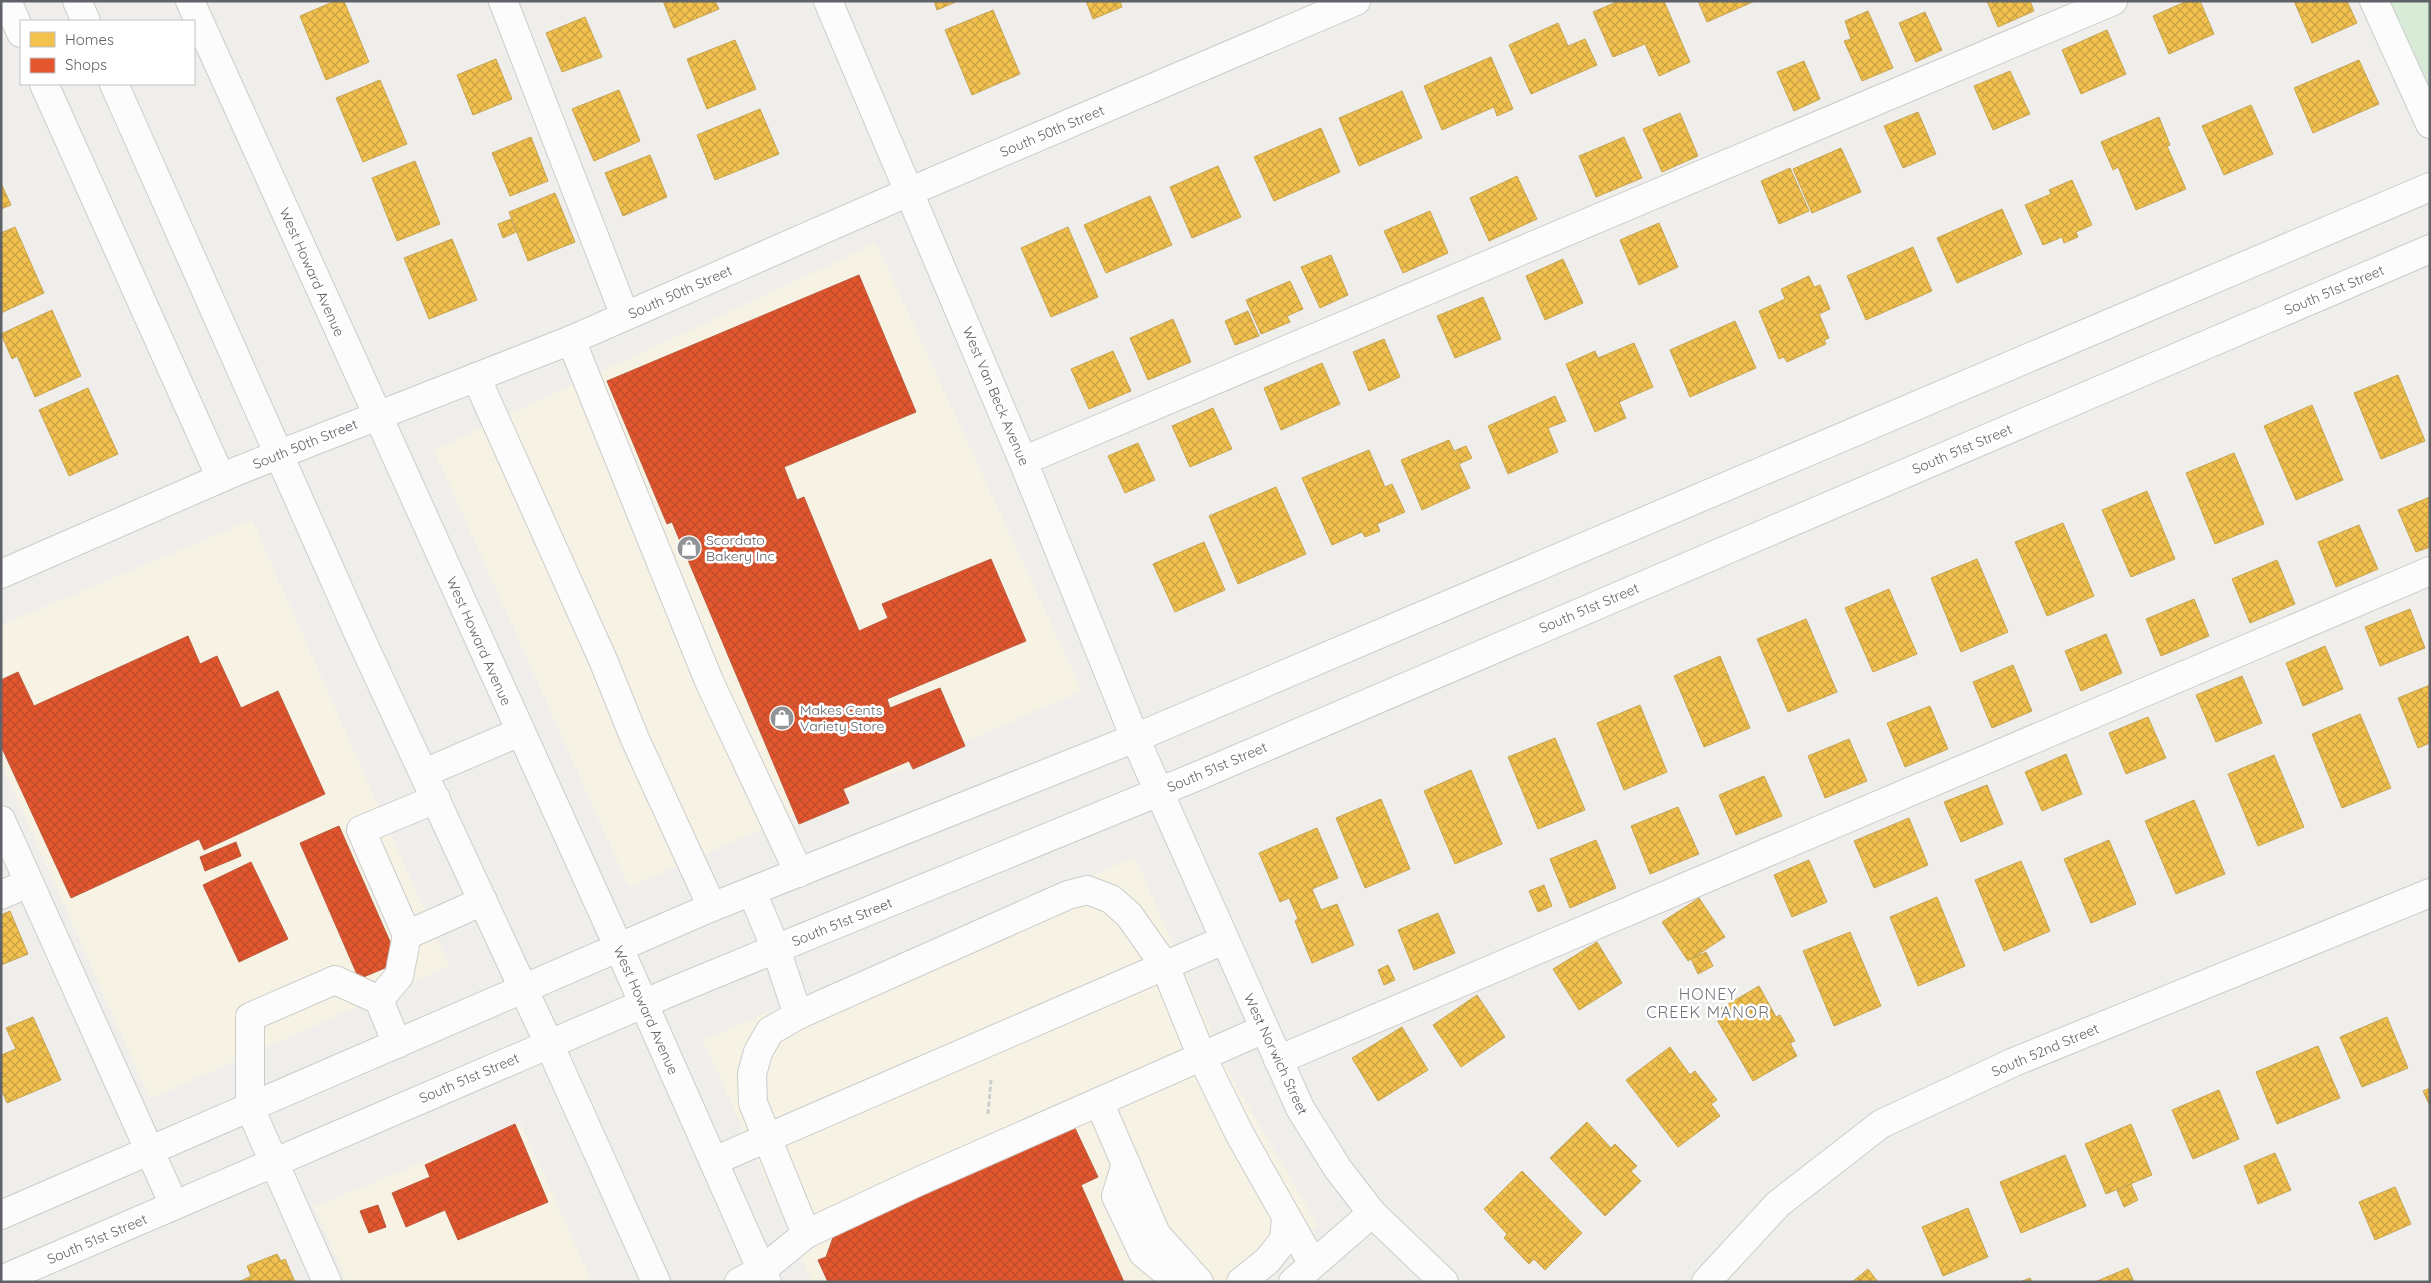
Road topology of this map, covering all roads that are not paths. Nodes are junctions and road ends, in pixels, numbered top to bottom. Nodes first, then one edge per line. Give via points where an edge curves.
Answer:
1 (7, 1) edge
2 (77, 1) edge
3 (190, 1) edge
4 (503, 1) edge
5 (828, 1) edge
6 (1356, 1) edge
7 (2113, 1) edge
8 (2374, 1) edge
9 (86, 20) edge
10 (20, 31) edge
11 (44, 85) edge
12 (114, 85) edge
13 (2430, 124) edge
14 (2430, 187) edge
15 (911, 191) junction
16 (2430, 249) edge
17 (625, 316) junction
18 (571, 340) junction
19 (476, 377) junction
20 (377, 416) junction
21 (279, 455) junction
22 (1023, 461) junction
23 (221, 478) junction
24 (2430, 571) edge
25 (1, 574) edge
26 (520, 732) junction
27 (1135, 738) junction
28 (424, 773) junction
29 (1158, 792) junction
30 (436, 799) junction
31 (1, 820) edge
32 (799, 873) junction
33 (29, 883) junction
34 (752, 892) junction
35 (2430, 893) edge
36 (1, 895) edge
37 (483, 901) junction
38 (712, 908) junction
39 (407, 935) junction
40 (1224, 940) junction
41 (619, 948) junction
42 (776, 949) junction
43 (1165, 966) junction
44 (524, 989) junction
45 (379, 1000) junction
46 (643, 1003) junction
47 (798, 1015) junction
48 (1264, 1029) junction
49 (397, 1044) junction
50 (549, 1044) junction
51 (1202, 1058) junction
52 (1278, 1060) junction
53 (1099, 1102) junction
54 (250, 1108) junction
55 (767, 1138) junction
56 (149, 1151) junction
57 (714, 1161) junction
58 (274, 1163) junction
59 (1126, 1164) junction
60 (174, 1206) junction
61 (1372, 1214) junction
62 (1, 1215) edge
63 (1286, 1217) junction
64 (806, 1234) junction
65 (1303, 1273) edge
66 (756, 1278) edge
67 (1, 1280) edge
68 (327, 1282) edge
69 (656, 1282) edge
70 (1178, 1282) edge
71 (1199, 1282) edge
72 (1241, 1282) edge
73 (1444, 1282) edge
74 (1706, 1282) edge

1 - 10 street
2 - 9 street
3 - 20 street, West Howard Avenue
4 - 17 street
5 - 15 street, West Van Beck Avenue
6 - 15 street, South 50th Street
7 - 22 street
8 - 13 street
11 - 23 street
12 - 21 street
14 - 27 street
15 - 17 street, South 50th Street
15 - 22 street, West Van Beck Avenue
16 - 29 street, South 51st Street
17 - 18 street, South 50th Street
18 - 19 street, South 50th Street
18 - 32 street via 709,681
19 - 20 street, South 50th Street
19 - 38 street
20 - 21 street, South 50th Street
20 - 26 street, West Howard Avenue
21 - 23 street, South 50th Street
21 - 28 street
22 - 27 street, West Van Beck Avenue
23 - 25 street, South 50th Street
24 - 52 street
26 - 28 street
26 - 41 street, West Howard Avenue
27 - 29 street, West Van Beck Avenue
27 - 32 street
28 - 30 street
29 - 40 street, West Norwich Street
29 - 42 street, South 51st Street
30 - 37 street
30 - 39 street via 361,830
31 - 33 street
32 - 34 street
33 - 36 street
33 - 56 street
34 - 38 street
34 - 42 street
35 - 74 street, South 52nd Street via 2014,1062 1880,1124 1778,1204
37 - 39 street
37 - 44 street
38 - 41 street
39 - 45 street via 399,976
40 - 43 street
40 - 48 street, West Norwich Street
41 - 44 street
41 - 46 street, West Howard Avenue
42 - 46 street, South 51st Street
42 - 47 street
43 - 47 street via 1129,915 1111,899 1086,890 1068,895
43 - 51 street
43 - 55 street
44 - 49 street
44 - 50 street
45 - 49 street
45 - 54 street via 336,980 250,1017
46 - 50 street, South 51st Street
46 - 57 street, West Howard Avenue
47 - 55 street via 770,1031 758,1052 752,1074 753,1103
48 - 51 street
48 - 52 street, West Norwich Street
49 - 54 street
50 - 58 street, South 51st Street
50 - 69 street
51 - 53 street
51 - 63 street
52 - 61 street, West Norwich Street via 1300,1108 1338,1169
53 - 59 street
53 - 64 street
54 - 56 street
54 - 58 street
55 - 57 street
55 - 64 street
56 - 60 street
56 - 62 street
57 - 66 street, West Howard Avenue
58 - 60 street, South 51st Street
58 - 68 street
59 - 70 street via 1116,1196 1143,1253
59 - 71 street via 1156,1234
60 - 67 street, South 51st Street
61 - 65 street
61 - 73 street, West Norwich Street
63 - 65 street
63 - 72 street via 1284,1240 1267,1262
64 - 66 street

